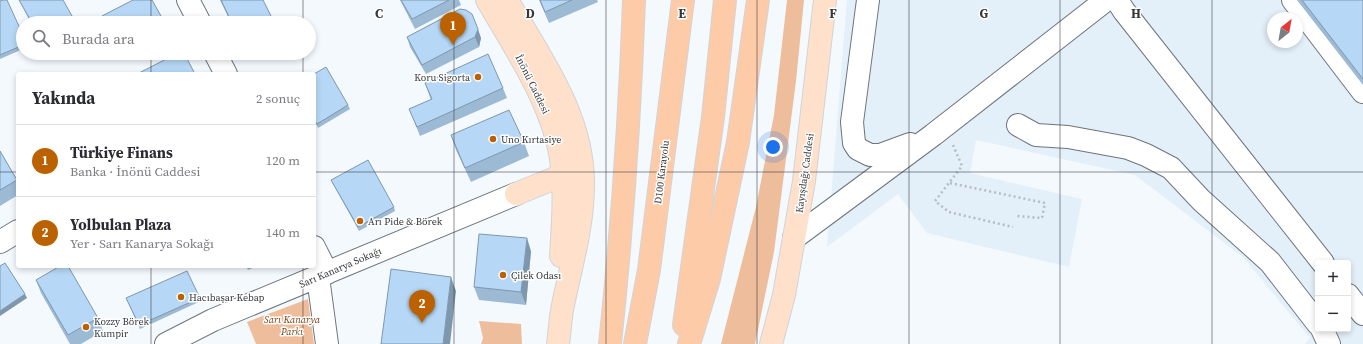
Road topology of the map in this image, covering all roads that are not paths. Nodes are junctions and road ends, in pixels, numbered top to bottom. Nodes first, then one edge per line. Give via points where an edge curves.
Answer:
1 (188, 0) edge
2 (487, 0) edge
3 (506, 0) edge
4 (634, 0) edge
5 (684, 0) edge
6 (725, 0) edge
7 (758, 0) edge
8 (825, 0) edge
9 (868, 0) edge
10 (1106, 0) edge
11 (1117, 0) edge
12 (1293, 0) edge
13 (196, 16) edge
14 (219, 60) edge
15 (225, 72) edge
16 (1363, 92) edge
17 (1018, 125) dead end
18 (554, 130) junction
19 (576, 133) junction
20 (942, 138) junction
21 (562, 175) junction
22 (516, 194) junction
23 (563, 221) junction
24 (16, 232) edge
25 (794, 238) junction
26 (0, 242) edge
27 (316, 253) edge
28 (1321, 260) edge
29 (323, 275) junction
30 (1349, 296) edge
31 (563, 305) junction
32 (1363, 314) edge
33 (1315, 320) edge
34 (1323, 332) edge
35 (166, 344) edge
36 (327, 344) edge
37 (558, 344) edge
38 (610, 344) edge
39 (634, 344) edge
40 (682, 344) edge
41 (689, 344) edge
42 (771, 344) edge
43 (1329, 344) edge

1 - 13 street
2 - 18 main road, İnönü Caddesi via 534,81
3 - 19 main road, İnönü Caddesi via 556,85
4 - 38 highway via 625,175
5 - 39 highway, D100 Karayolu via 649,270
6 - 40 highway via 713,117
7 - 41 highway via 738,142 709,279
8 - 25 main road, Kayışdağı Caddesi via 804,181
9 - 20 street via 852,122 854,143 858,149 870,155
10 - 20 street
11 - 28 street
12 - 16 street
14 - 15 street
17 - 33 street via 1036,135 1068,137 1128,148 1171,168 1200,200 1270,262
18 - 21 main road, İnönü Caddesi
18 - 22 main road via 555,145 547,164
19 - 21 main road via 574,161 569,170
19 - 31 main road via 582,166 583,192 573,261
20 - 25 street
21 - 22 main road
21 - 23 main road, İnönü Caddesi
22 - 23 main road via 533,194 545,198 559,211
22 - 29 street, Sarı Kanarya Sokağı
23 - 31 main road, İnönü Caddesi via 560,284
24 - 26 street
25 - 42 main road, Kayışdağı Caddesi via 784,295
27 - 29 street
29 - 35 street, Sarı Kanarya Sokağı via 213,320
29 - 36 street
30 - 32 street
31 - 37 main road
34 - 43 street

